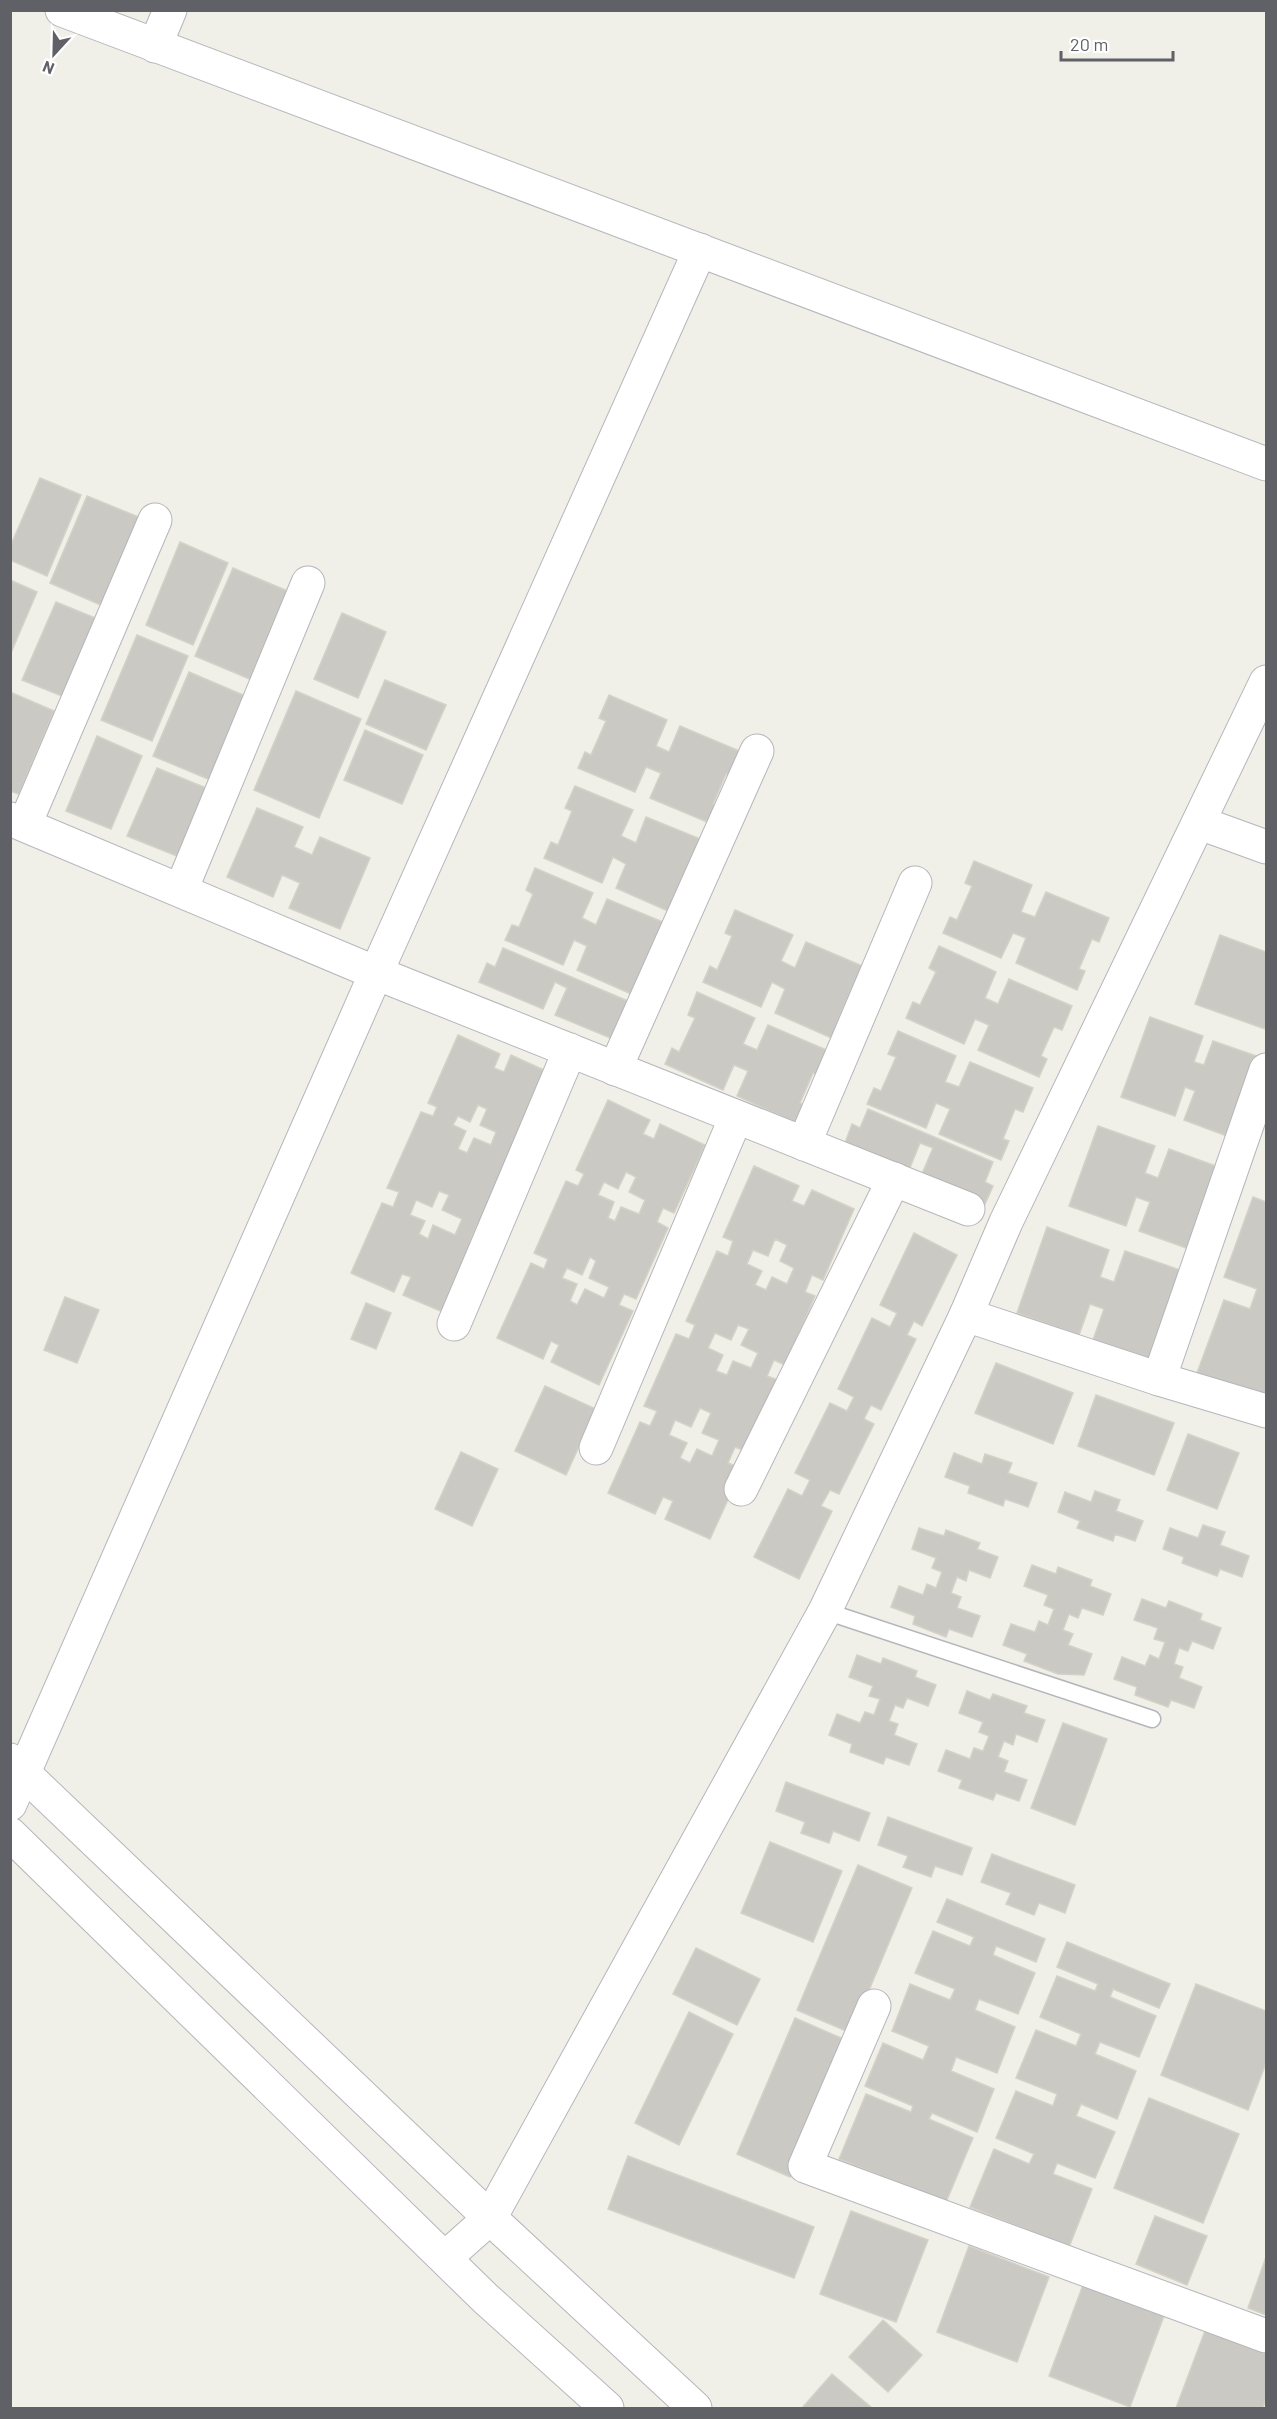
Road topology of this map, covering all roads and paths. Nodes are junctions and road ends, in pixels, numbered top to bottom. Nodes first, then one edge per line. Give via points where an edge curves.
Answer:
1 (62, 10) edge
2 (170, 10) edge
3 (155, 46) junction
4 (700, 250) junction
5 (1266, 464) edge
6 (155, 520) dead end
7 (308, 583) dead end
8 (1266, 682) edge
9 (757, 751) dead end
10 (18, 821) edge
11 (1200, 823) junction
12 (1266, 847) edge
13 (915, 883) dead end
14 (181, 890) junction
15 (376, 973) junction
16 (570, 1050) junction
17 (615, 1069) junction
18 (1266, 1070) edge
19 (736, 1117) junction
20 (804, 1143) junction
21 (894, 1179) junction
22 (968, 1209) dead end
23 (966, 1315) junction
24 (454, 1324) dead end
25 (1159, 1379) junction
26 (1266, 1411) edge
27 (596, 1448) dead end
28 (741, 1490) dead end
29 (825, 1611) junction
30 (1152, 1719) dead end
31 (18, 1767) edge
32 (10, 1804) edge
33 (10, 1834) edge
34 (874, 2006) dead end
35 (490, 2218) junction
36 (446, 2258) junction
37 (1266, 2336) edge
38 (598, 2405) edge
39 (695, 2409) edge

1 - 3 street
2 - 3 street
3 - 4 street
4 - 5 street
4 - 15 street
6 - 10 street
7 - 14 street
8 - 11 street
9 - 17 street
10 - 14 street
11 - 12 street
11 - 23 street via 1006,1222
13 - 20 street
14 - 15 street
15 - 16 street
15 - 31 street
16 - 17 street
16 - 24 street
17 - 19 street
18 - 25 street
19 - 20 street
19 - 27 street
20 - 21 street
21 - 22 street
21 - 28 street
23 - 25 street
23 - 29 street
25 - 26 street
29 - 30 lane
29 - 35 street
31 - 32 street
31 - 35 street
33 - 36 street
34 - 37 street via 805,2166
35 - 36 street
35 - 39 street
36 - 38 street

